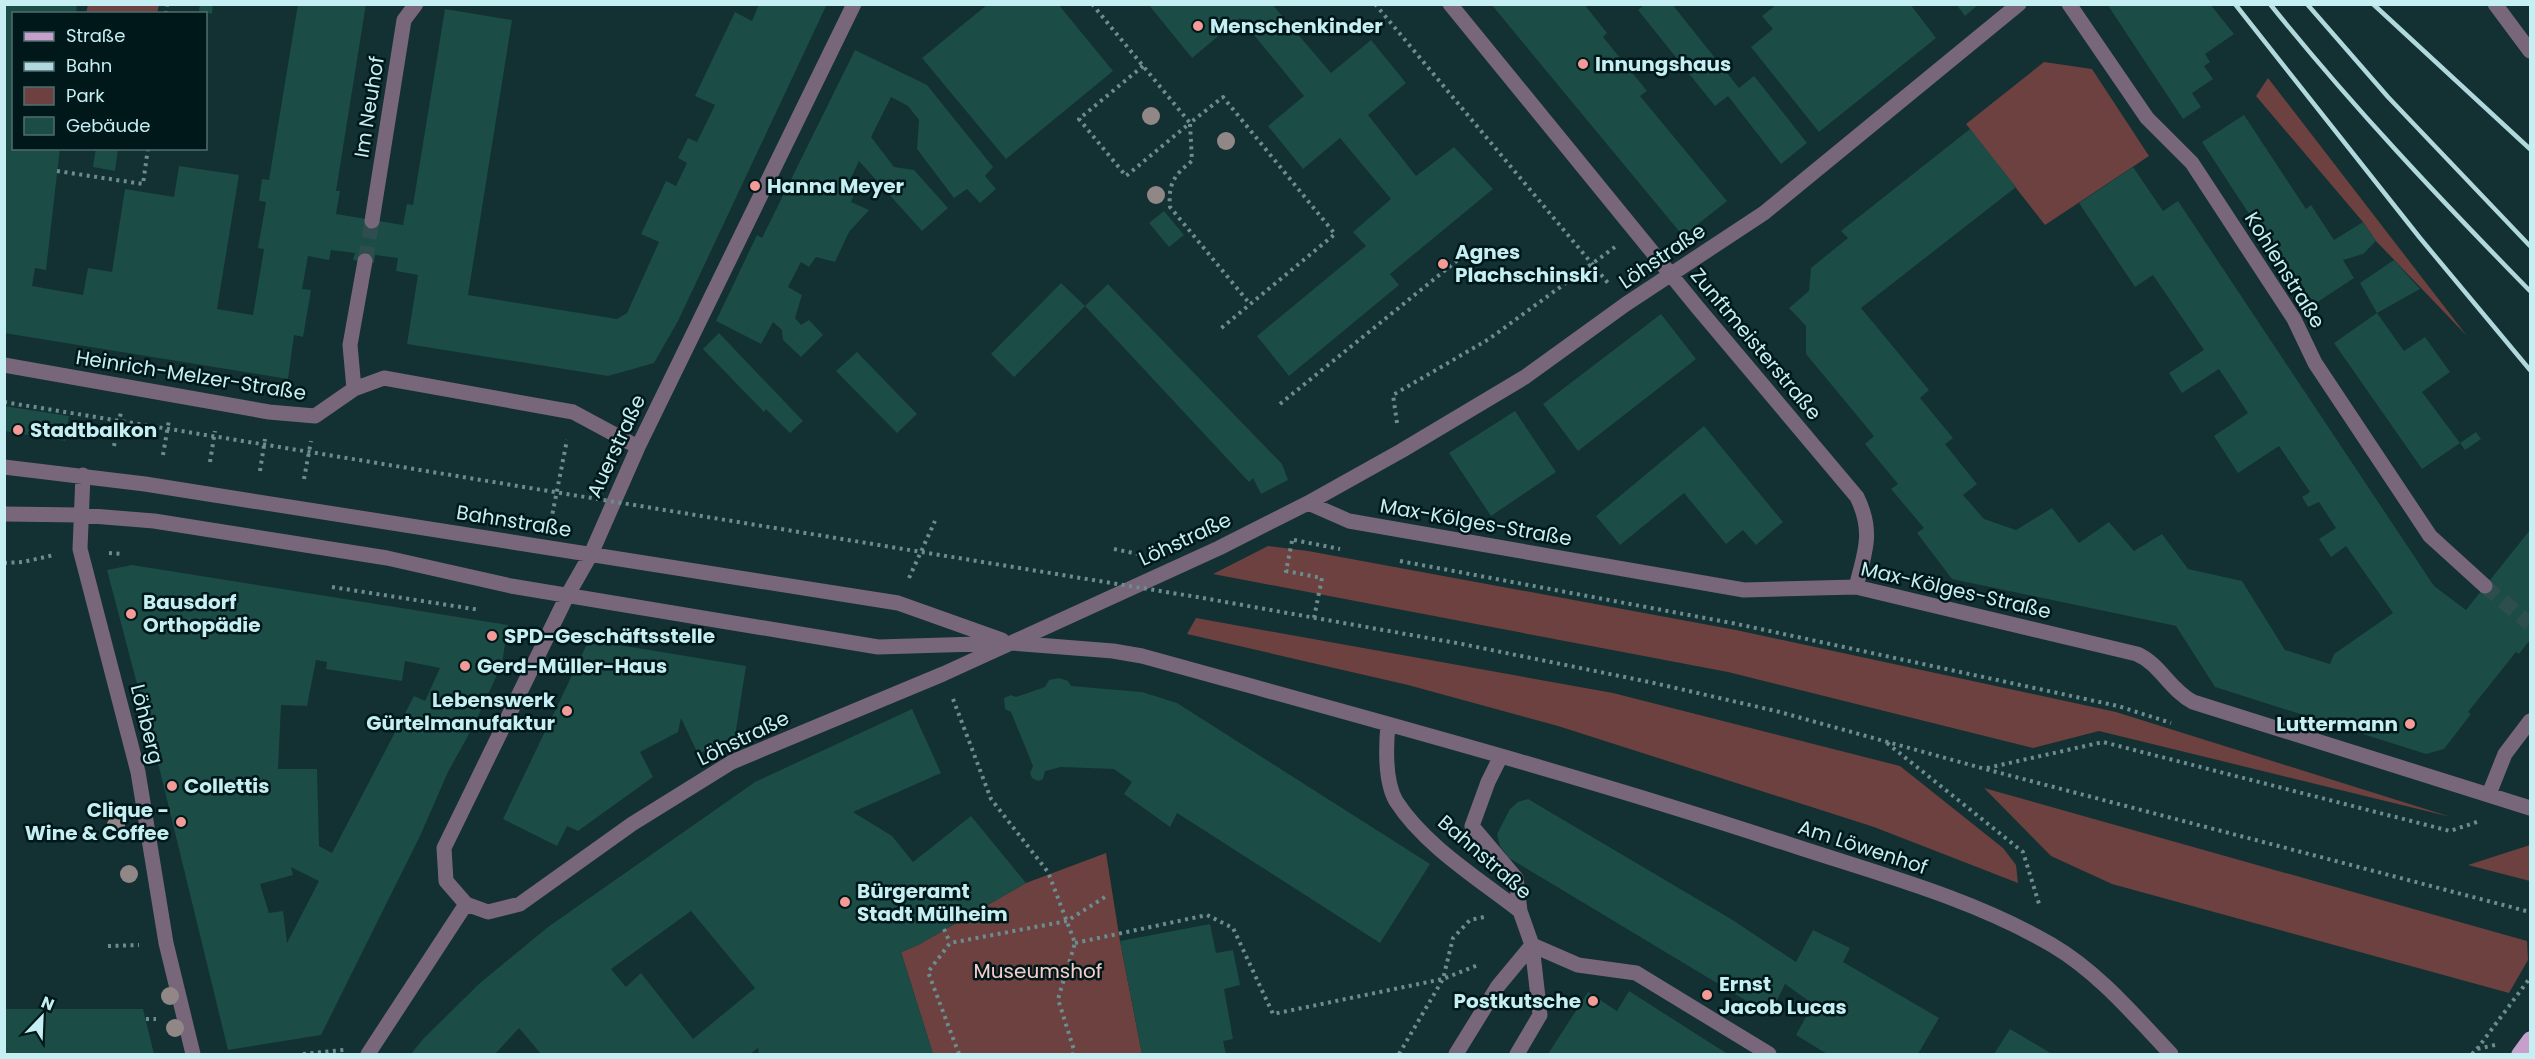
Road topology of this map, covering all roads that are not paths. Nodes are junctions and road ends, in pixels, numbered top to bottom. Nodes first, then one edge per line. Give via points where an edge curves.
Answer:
1 (416, 4) edge
2 (854, 4) edge
3 (1450, 4) edge
4 (2019, 4) edge
5 (2069, 4) edge
6 (2495, 4) edge
7 (2530, 51) edge
8 (372, 221) tunnel mouth
9 (365, 261) tunnel mouth
10 (1671, 275) junction
11 (4, 365) edge
12 (354, 389) junction
13 (638, 447) junction
14 (4, 467) edge
15 (83, 475) junction
16 (1308, 503) junction
17 (4, 514) edge
18 (80, 515) junction
19 (591, 554) junction
20 (2485, 586) tunnel mouth
21 (1856, 587) junction
22 (567, 596) junction
23 (1011, 643) junction
24 (2530, 721) edge
25 (1388, 724) junction
26 (1501, 756) junction
27 (2489, 794) junction
28 (2530, 808) edge
29 (466, 904) junction
30 (1520, 910) junction
31 (1532, 945) junction
32 (2530, 1039) edge
33 (371, 1050) edge
34 (193, 1054) edge
35 (1456, 1054) edge
36 (1517, 1054) edge
37 (1769, 1054) edge
38 (2171, 1054) edge
39 (2519, 1054) edge

1 - 8 street, Im Neuhof via 404,20
2 - 13 street, Auerstraße
3 - 10 street, Zunftmeisterstraße
4 - 10 street, Löhstraße via 1764,213
5 - 20 street, Kohlenstraße via 2147,118 2192,164 2294,320 2315,363 2430,536
6 - 7 street
9 - 12 street via 350,345
10 - 16 street, Löhstraße via 1525,377
10 - 21 street, Zunftmeisterstraße via 1857,497 1867,517 1866,546
11 - 12 street, Heinrich-Melzer-Straße via 269,412 315,416
12 - 13 street, Heinrich-Melzer-Straße via 384,378 554,407 573,412
13 - 19 street, Auerstraße
14 - 15 street, Bahnstraße
15 - 18 street, Löhberg
15 - 19 street, Bahnstraße
16 - 21 street, Max-Kölges-Straße via 1348,521 1744,590
16 - 23 street, Löhstraße
17 - 18 street, Bahnstraße
18 - 22 street, Bahnstraße via 153,521 387,558
18 - 34 street, Löhberg via 80,549 138,772 166,944
19 - 22 street, Auerstraße
19 - 23 street, Bahnstraße via 898,603
21 - 27 street, Max-Kölges-Straße via 2137,654 2148,658 2181,696 2193,702
22 - 23 street, Bahnstraße via 878,647
22 - 29 street, Auerstraße via 444,849 446,881
23 - 25 street, Bahnstraße via 1142,656
23 - 29 street, Löhstraße via 732,762 632,824 520,904 488,912
24 - 27 street via 2505,754
25 - 26 street, Bahnstraße
25 - 30 street, Bahnstraße via 1384,755 1395,799 1435,846
26 - 30 street via 1472,826 1516,878
26 - 38 street, Am Löwenhof via 1967,903 2085,966
27 - 28 street, Max-Kölges-Straße
29 - 33 street
30 - 31 street, Bahnstraße
31 - 35 street via 1497,986
31 - 36 street, Bahnstraße via 1540,1015
31 - 37 street via 1578,965 1636,973
32 - 39 main road

